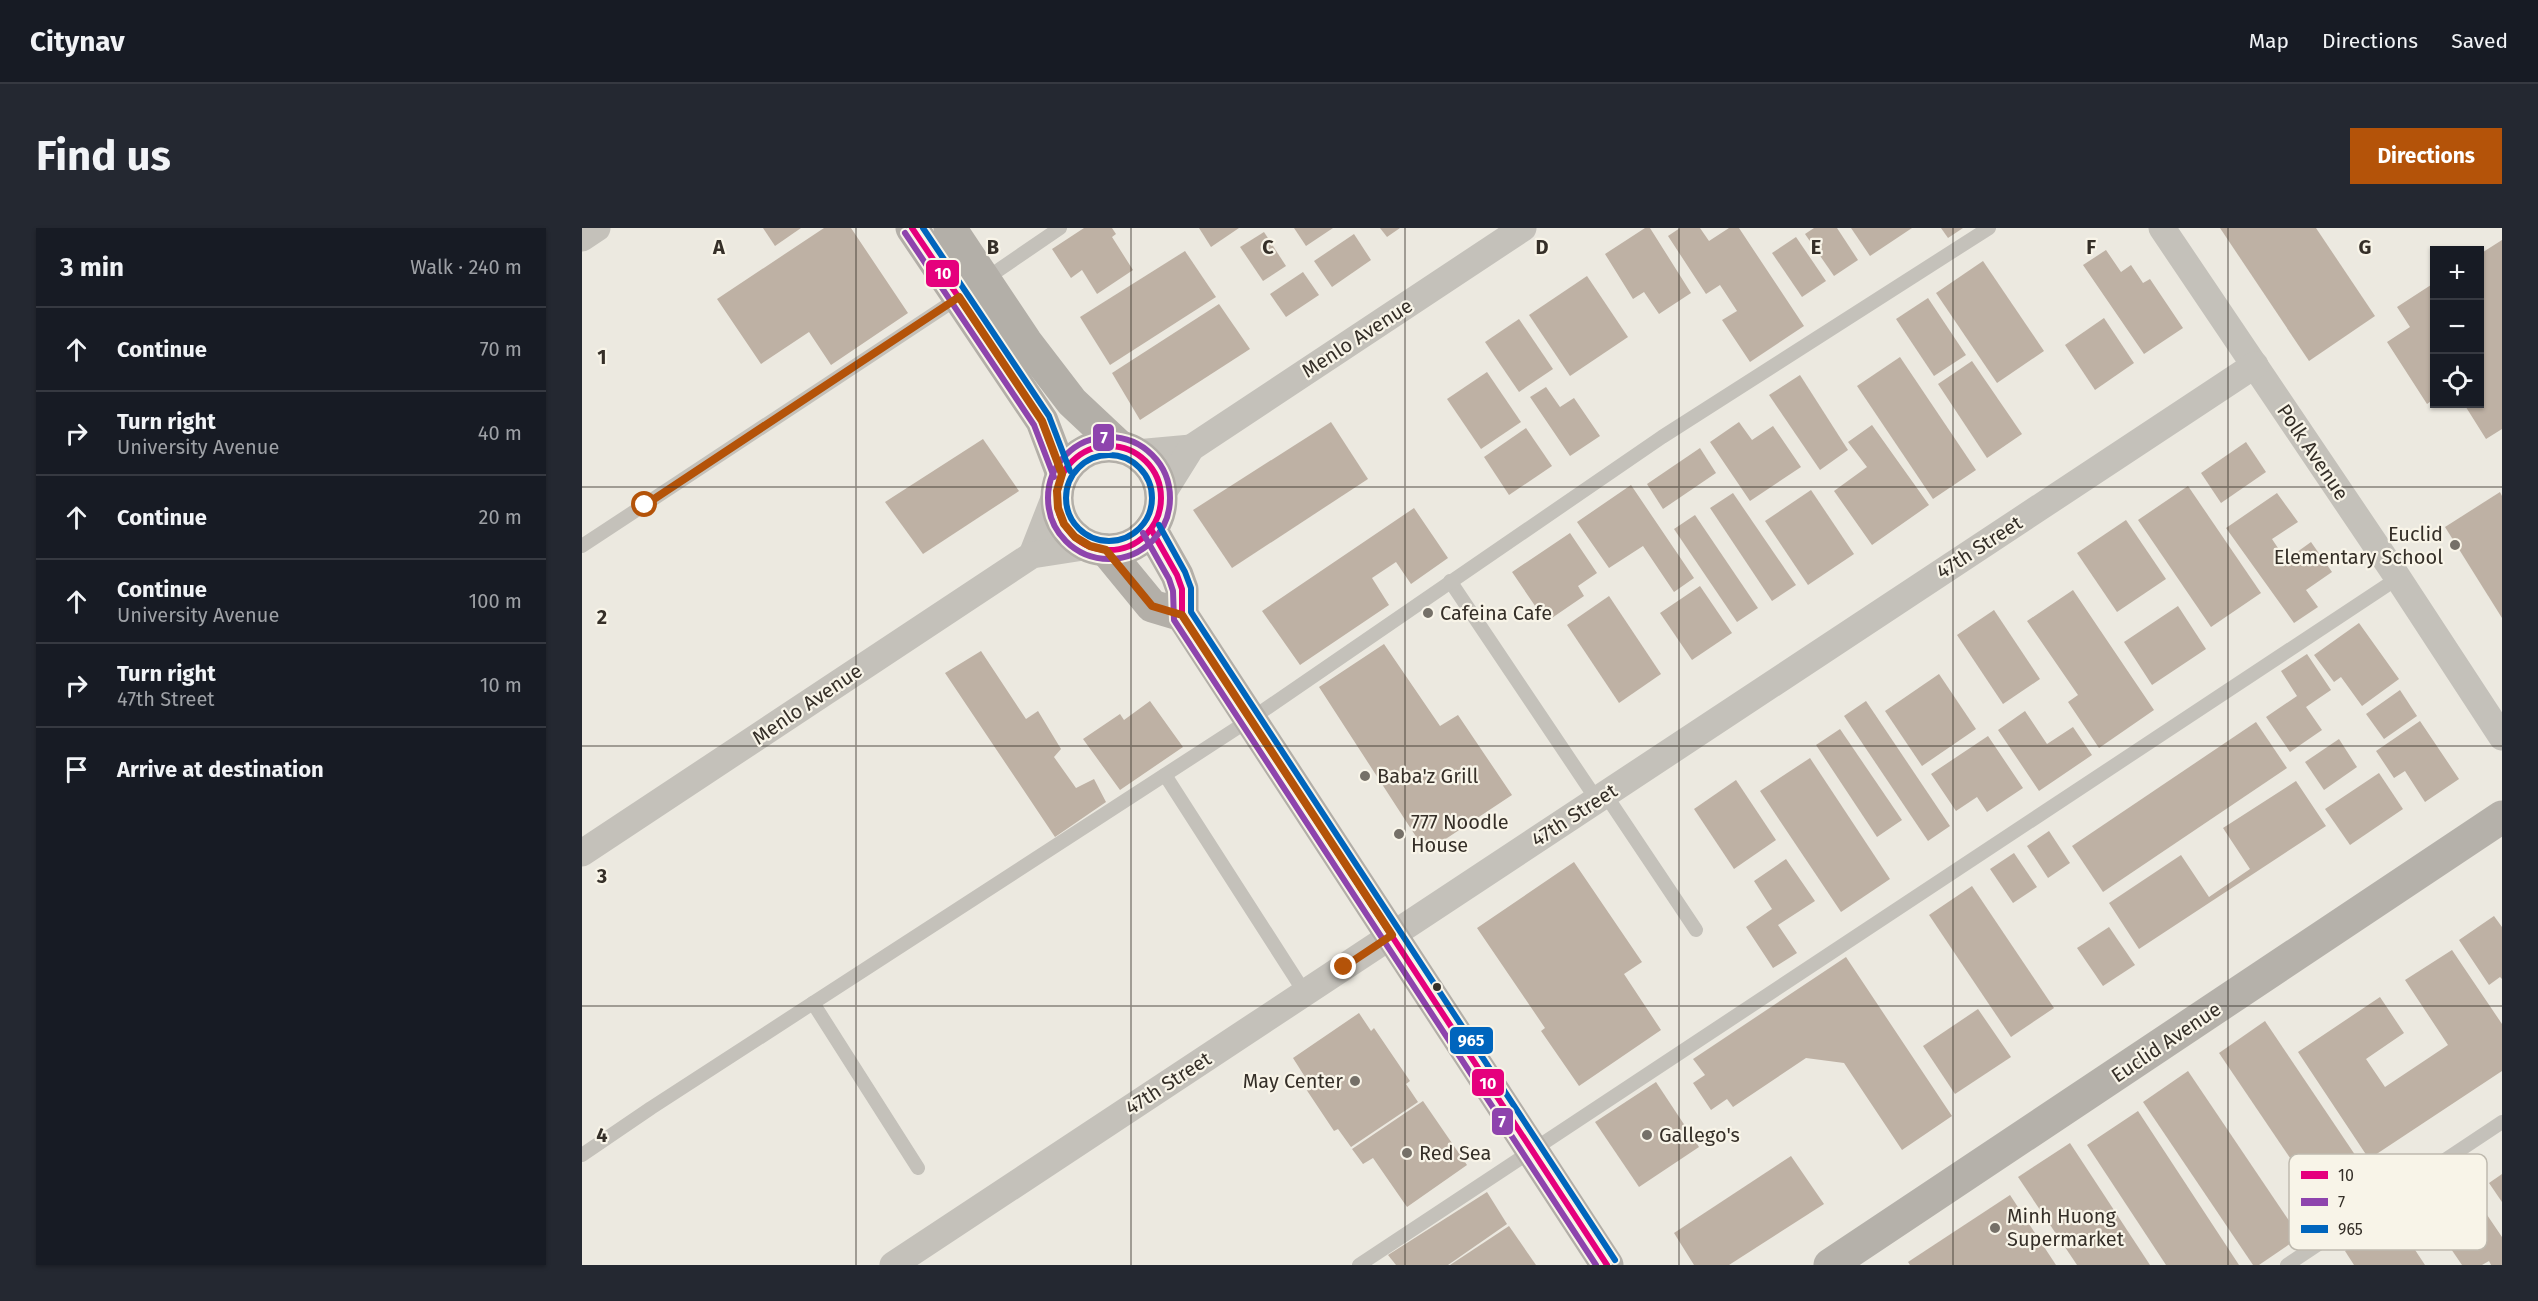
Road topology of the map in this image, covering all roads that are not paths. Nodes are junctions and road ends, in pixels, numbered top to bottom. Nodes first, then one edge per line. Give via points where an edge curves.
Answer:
1 (597, 228) edge
2 (912, 228) edge
3 (950, 228) edge
4 (1060, 228) edge
5 (1523, 228) edge
6 (1989, 228) edge
7 (2162, 228) edge
8 (582, 238) edge
9 (971, 289) junction
10 (2254, 365) junction
11 (1191, 448) junction
12 (1128, 450) junction
13 (1060, 483) junction
14 (1161, 496) junction
15 (1151, 529) junction
16 (582, 546) edge
17 (1098, 548) junction
18 (1032, 555) junction
19 (2398, 578) junction
20 (1450, 581) junction
21 (1182, 615) junction
22 (1251, 719) junction
23 (2502, 737) edge
24 (1165, 775) junction
25 (1601, 797) junction
26 (2502, 817) edge
27 (582, 853) edge
28 (1696, 930) dead end
29 (1392, 935) junction
30 (1305, 993) junction
31 (813, 1003) junction
32 (2502, 1122) edge
33 (1532, 1150) junction
34 (2454, 1154) edge
35 (582, 1155) edge
36 (918, 1168) dead end
37 (2310, 1250) edge
38 (893, 1265) edge
39 (1359, 1265) edge
40 (1607, 1265) edge
41 (1830, 1265) edge
42 (2287, 1265) edge

1 - 8 street
2 - 9 main road
3 - 9 main road
4 - 9 lane
5 - 11 street, Menlo Avenue
6 - 20 lane via 1662,437
7 - 10 street, Polk Avenue
9 - 12 main road via 1026,342 1072,402
9 - 13 main road via 1042,421
9 - 16 lane
10 - 19 street, Polk Avenue
10 - 25 street, 47th Street
11 - 12 street, Menlo Avenue
11 - 14 street, Menlo Avenue
12 - 13 main road via 1103,446 1086,451 1072,460
12 - 14 main road via 1149,465
13 - 17 main road via 1058,508 1064,524 1075,537
13 - 18 street
14 - 15 main road via 1159,513
15 - 17 main road via 1124,548
15 - 21 main road via 1177,575 1182,589
17 - 18 street, Menlo Avenue
17 - 21 main road via 1152,606
18 - 27 street, Menlo Avenue
19 - 23 street, Polk Avenue
19 - 33 lane
20 - 22 lane
20 - 25 lane
21 - 22 main road
22 - 24 lane
22 - 29 main road
24 - 30 lane
24 - 31 lane
25 - 28 lane
25 - 29 street, 47th Street
26 - 41 main road, Euclid Avenue
29 - 30 street, 47th Street
29 - 33 main road
30 - 38 street, 47th Street
31 - 35 lane
31 - 36 lane
32 - 34 lane
33 - 39 lane
33 - 40 main road
37 - 42 lane

